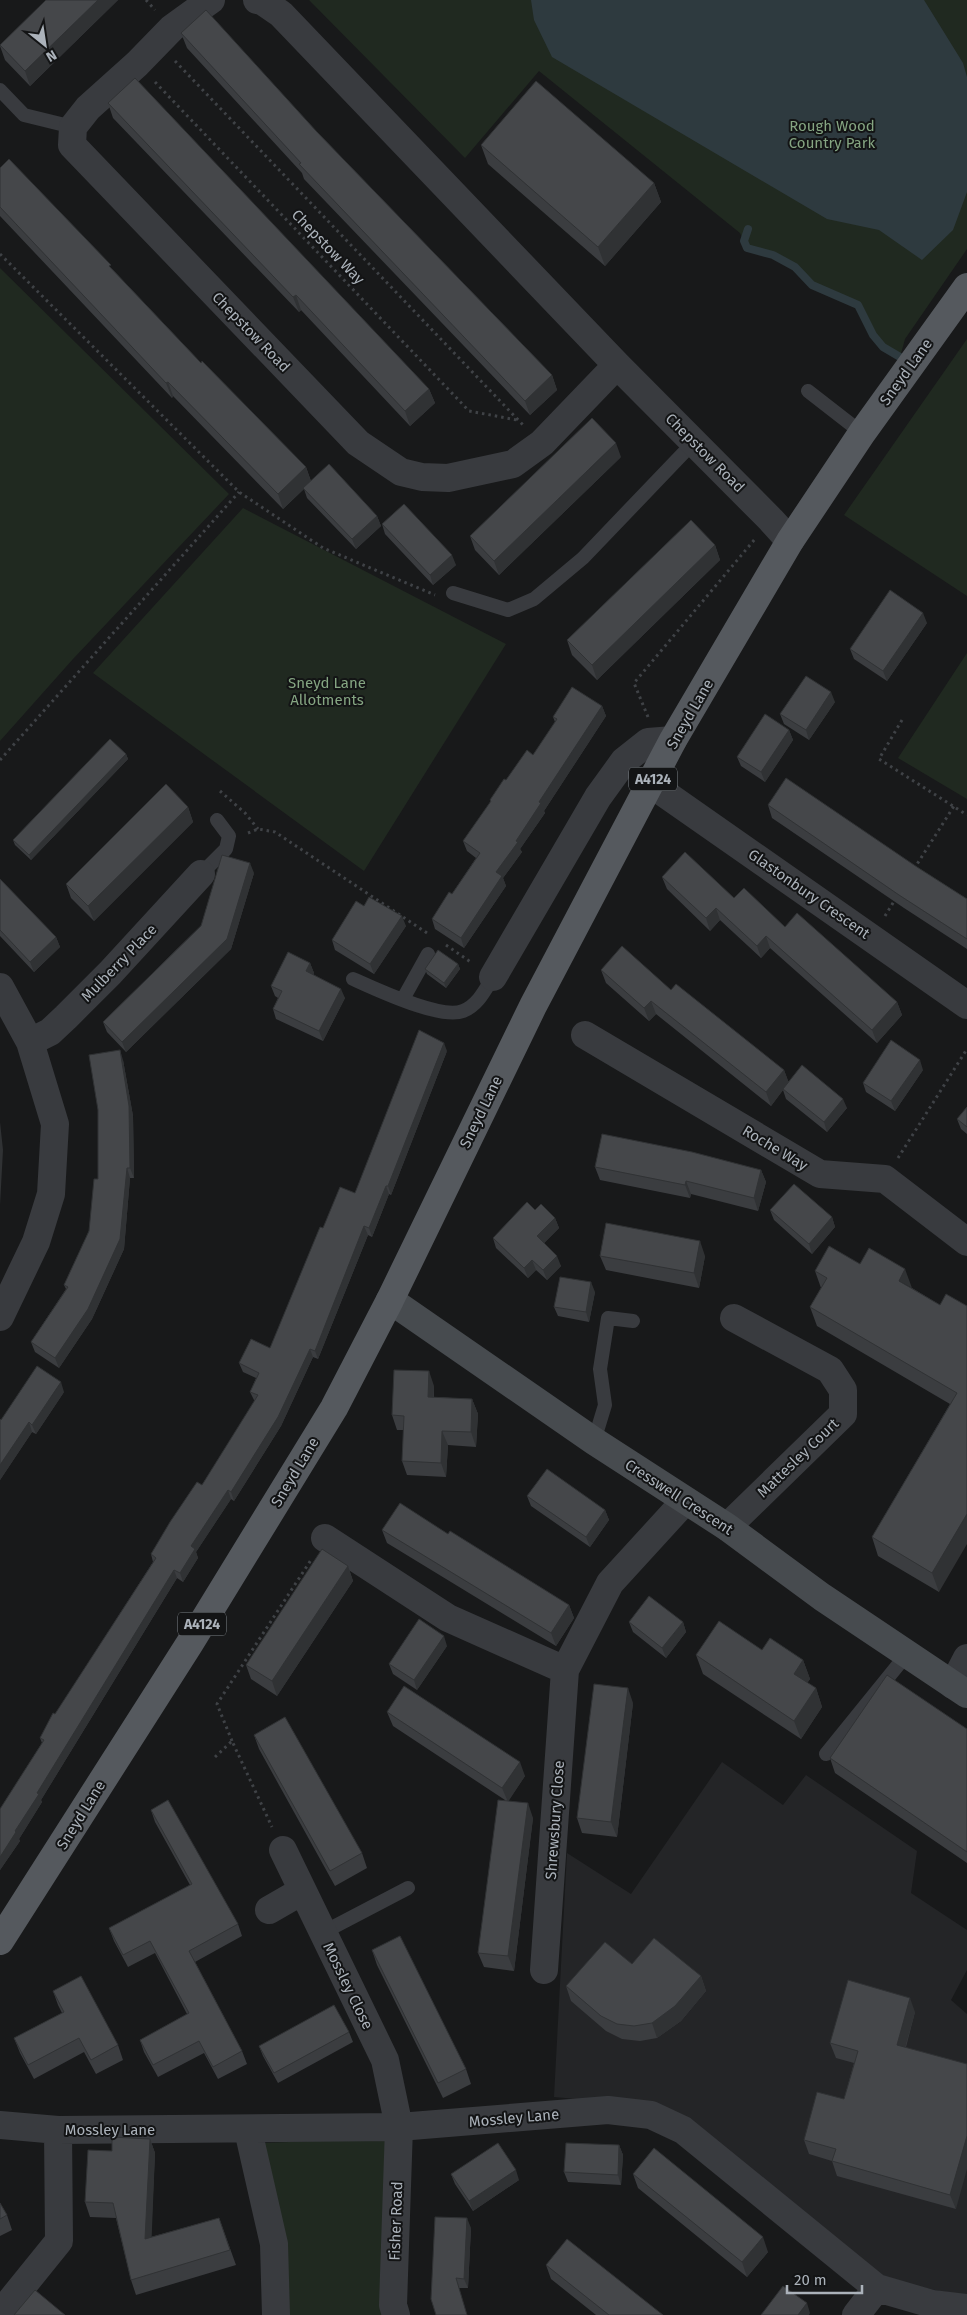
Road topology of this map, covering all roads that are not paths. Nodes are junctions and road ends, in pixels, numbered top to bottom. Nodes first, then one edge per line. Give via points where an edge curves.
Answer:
1 (210, 0) edge
2 (257, 0) edge
3 (0, 90) edge
4 (73, 128) junction
5 (967, 287) edge
6 (617, 365) junction
7 (808, 391) dead end
8 (862, 433) junction
9 (694, 442) junction
10 (790, 542) junction
11 (454, 593) road end
12 (661, 741) junction
13 (651, 784) junction
14 (218, 820) dead end
15 (201, 874) joint
16 (428, 954) dead end
17 (493, 977) joint
18 (353, 978) dead end
19 (0, 988) edge
20 (403, 1000) junction
21 (967, 1005) edge
22 (584, 1035) dead end
23 (30, 1042) junction
24 (967, 1242) edge
25 (390, 1300) junction
26 (0, 1317) edge
27 (734, 1318) dead end
28 (633, 1321) dead end
29 (594, 1442) junction
30 (685, 1502) junction
31 (727, 1527) junction
32 (340, 1541) road end
33 (907, 1654) junction
34 (967, 1658) edge
35 (565, 1670) junction
36 (960, 1689) edge
37 (826, 1754) dead end
38 (282, 1850) road end
39 (408, 1888) dead end
40 (302, 1891) junction
41 (269, 1910) dead end
42 (322, 1932) junction
43 (0, 1941) edge
44 (544, 1970) dead end
45 (0, 2125) edge
46 (400, 2127) junction
47 (58, 2130) junction
48 (248, 2130) junction
49 (877, 2288) junction
50 (967, 2308) edge
51 (0, 2314) edge
52 (276, 2315) edge
53 (396, 2315) edge
54 (856, 2315) edge

1 - 4 street via 172,28 88,108
2 - 6 street, Chepstow Road via 281,14
3 - 4 lane via 24,115
4 - 6 street, Chepstow Road via 72,145 358,443 400,472 448,478 513,464 542,443
5 - 8 main road, Sneyd Lane / A4124
6 - 9 street, Chepstow Road
7 - 8 lane
8 - 10 main road, Sneyd Lane / A4124
9 - 10 street, Chepstow Road
9 - 11 lane via 583,558 534,599 508,610
10 - 12 main road, Sneyd Lane / A4124
12 - 13 main road, Sneyd Lane / A4124
12 - 17 street via 624,761 598,797
13 - 21 street, Glastonbury Crescent
13 - 25 main road, Sneyd Lane / A4124 via 533,1006
14 - 15 lane via 229,836 226,850
15 - 23 street, Mulberry Place via 66,1018 50,1032
16 - 20 lane
17 - 20 lane via 477,1002 462,1012 442,1013
18 - 20 lane via 383,994
19 - 23 street
22 - 24 street, Roche Way via 820,1174 886,1179
23 - 26 street via 55,1124 51,1194 36,1242
25 - 29 street, Cresswell Crescent
25 - 43 main road, Sneyd Lane / A4124 via 334,1408 253,1542
27 - 31 street, Mattesley Court via 830,1370 843,1390 843,1414
28 - 29 lane via 608,1318 600,1369 605,1404
29 - 30 street, Cresswell Crescent
30 - 31 street, Cresswell Crescent
30 - 35 street, Shrewsbury Close via 610,1583
31 - 33 street, Cresswell Crescent
32 - 35 street via 448,1618
33 - 36 street, Cresswell Crescent
33 - 37 lane
34 - 36 street
35 - 44 street, Shrewsbury Close
38 - 40 street, Mossley Close
39 - 42 lane
40 - 41 street
40 - 42 street, Mossley Close
42 - 46 street, Mossley Close via 385,2060
45 - 47 street, Mossley Lane
46 - 48 street, Mossley Lane
46 - 49 street, Mossley Lane via 608,2110 651,2115 683,2130
46 - 53 street, Fisher Road via 393,2305
47 - 48 street, Mossley Lane
47 - 51 street via 59,2241
48 - 52 street via 274,2244
49 - 50 street, Mossley Lane via 932,2304
49 - 54 street

